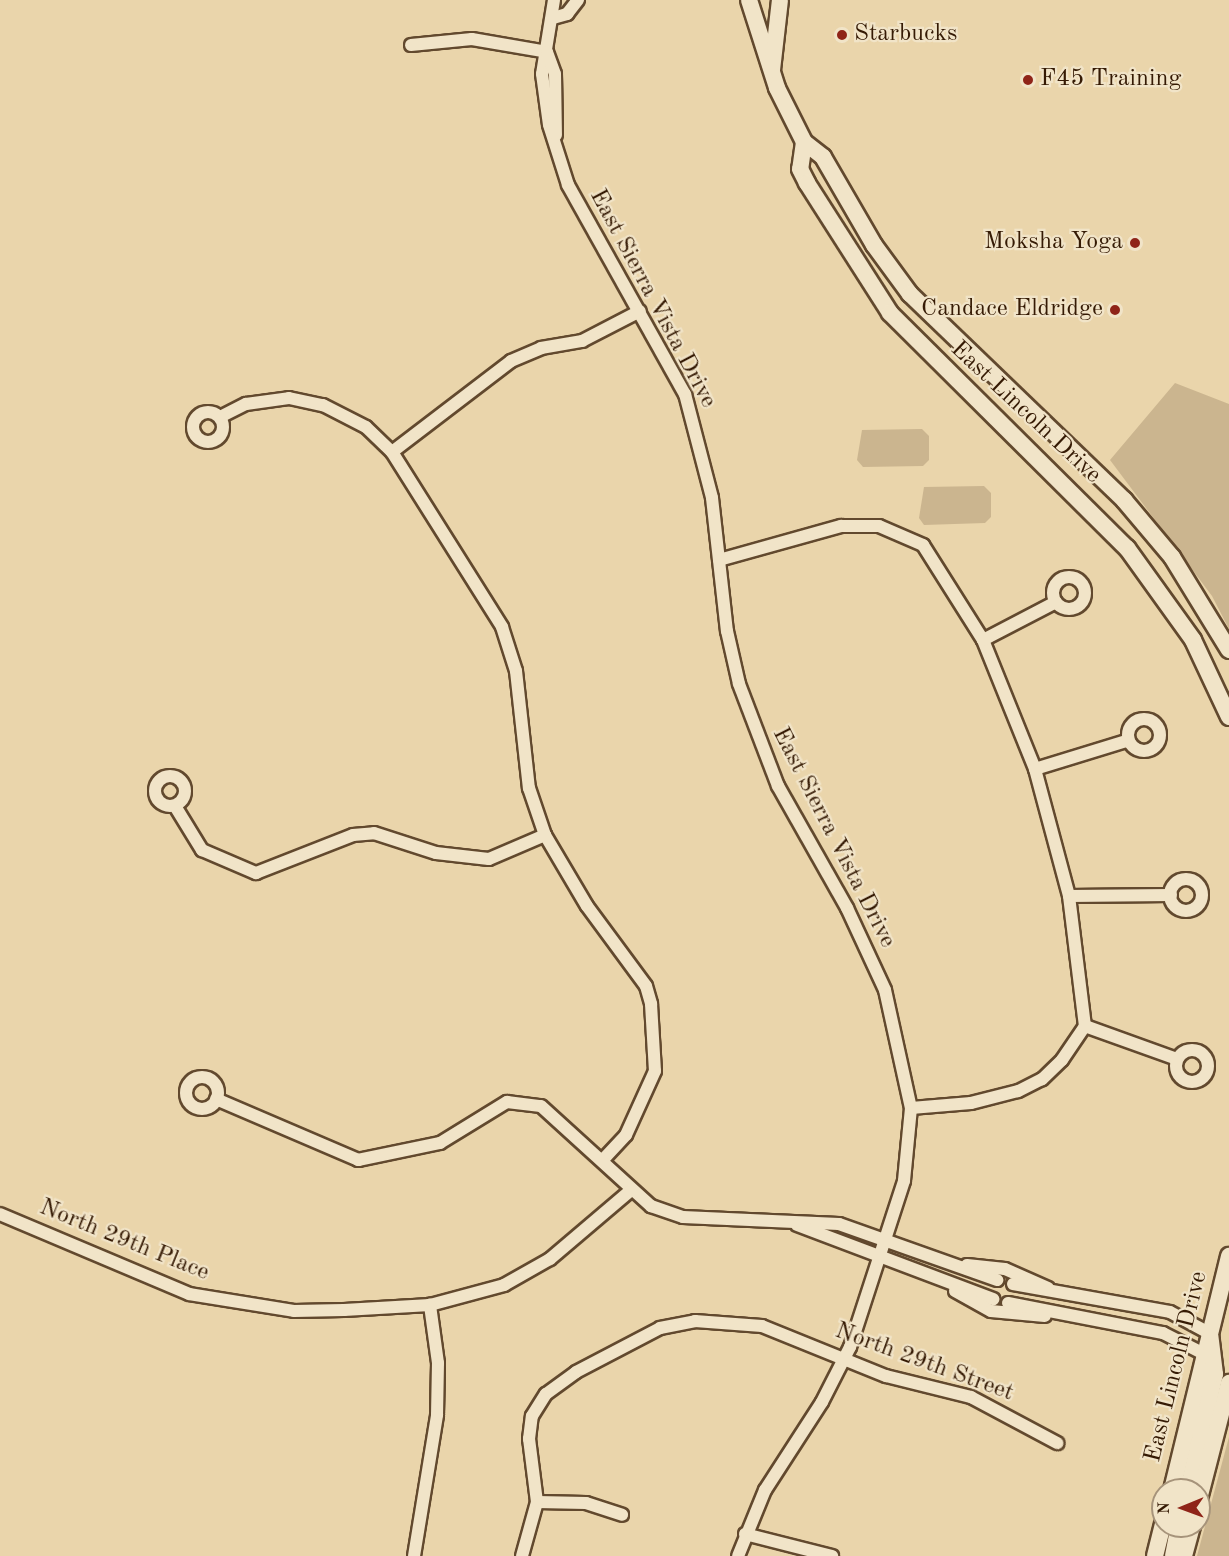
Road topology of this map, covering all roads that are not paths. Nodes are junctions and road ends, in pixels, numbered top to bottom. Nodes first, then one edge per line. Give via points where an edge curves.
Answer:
1 (554, 0) edge
2 (578, 0) edge
3 (749, 0) edge
4 (780, 0) edge
5 (553, 18) junction
6 (411, 45) dead end
7 (547, 52) junction
8 (772, 74) junction
9 (804, 142) junction
10 (640, 310) junction
11 (220, 417) dead end
12 (392, 452) junction
13 (719, 560) junction
14 (1056, 602) dead end
15 (983, 640) junction
16 (1229, 650) edge
17 (1229, 717) edge
18 (1129, 740) dead end
19 (1035, 769) junction
20 (175, 807) dead end
21 (544, 835) junction
22 (1171, 895) dead end
23 (1069, 896) junction
24 (1084, 1026) junction
25 (1177, 1059) dead end
26 (216, 1099) dead end
27 (911, 1108) junction
28 (604, 1159) junction
29 (630, 1191) junction
30 (0, 1214) edge
31 (797, 1225) junction
32 (887, 1238) junction
33 (881, 1256) junction
34 (1229, 1256) edge
35 (955, 1264) junction
36 (998, 1280) dead end
37 (947, 1284) junction
38 (1013, 1284) dead end
39 (1054, 1292) junction
40 (993, 1299) dead end
41 (1008, 1303) dead end
42 (430, 1305) junction
43 (1050, 1316) junction
44 (1209, 1333) junction
45 (1204, 1354) junction
46 (844, 1361) junction
47 (1229, 1383) edge
48 (1057, 1443) dead end
49 (1175, 1478) edge
50 (1191, 1478) edge
51 (1204, 1478) edge
52 (537, 1502) junction
53 (621, 1515) dead end
54 (745, 1534) junction
55 (1160, 1538) edge
56 (1177, 1538) edge
57 (1189, 1538) edge
58 (414, 1556) edge
59 (522, 1556) edge
60 (738, 1556) edge
61 (832, 1556) edge
62 (1155, 1556) edge
63 (1173, 1556) edge
64 (1184, 1556) edge

1 - 5 street, East Sierra Vista Drive
2 - 5 street via 567,14
3 - 8 main road, East Lincoln Drive
4 - 8 main road
5 - 7 street, East Sierra Vista Drive
6 - 7 street via 472,39
7 - 10 street, East Sierra Vista Drive via 555,74 556,135 568,185 607,263
8 - 9 main road, East Lincoln Drive
9 - 16 main road, East Lincoln Drive via 824,157 874,245 910,294 1124,500 1173,557
9 - 17 main road, East Lincoln Drive via 800,169 807,183 890,313 1127,548 1193,640
10 - 12 street via 582,341 541,348 511,361
10 - 13 street, East Sierra Vista Drive via 685,394 702,443
11 - 12 street via 266,400 322,405 366,427
12 - 21 street via 502,627 516,671 529,788
13 - 15 street via 841,526 893,530 924,545 940,563
13 - 27 street, East Sierra Vista Drive via 727,631 752,723 778,786 848,908 885,990
14 - 15 street
15 - 19 street
18 - 19 street
19 - 23 street
20 - 21 street via 202,850 256,873 353,835 374,833 436,853 489,859
21 - 28 street via 587,906 646,986 651,1004 655,1071 626,1135
22 - 23 street
23 - 24 street
24 - 25 street
24 - 27 street via 1062,1060 1042,1079 1018,1091 971,1103
26 - 28 street via 358,1160 440,1143 507,1102 541,1106
27 - 32 street, East Sierra Vista Drive via 904,1181
28 - 29 street
29 - 31 street via 683,1216
29 - 42 street, North 29th Place via 550,1259 504,1285
30 - 42 street, North 29th Place via 189,1294 294,1311
31 - 32 street via 821,1221
31 - 33 street
32 - 33 street, East Sierra Vista Drive
32 - 35 street
33 - 37 street
33 - 46 street, East Sierra Vista Drive
34 - 44 main road, East Lincoln Drive
35 - 36 street
35 - 39 street via 1005,1269
37 - 40 street
37 - 43 street via 992,1311 1027,1318
38 - 39 street
39 - 44 street via 1170,1312
41 - 43 street
42 - 58 street via 438,1363 437,1415
43 - 45 street via 1163,1333
44 - 45 main road, East Lincoln Drive
44 - 50 main road via 1215,1374
45 - 49 main road, East Lincoln Drive
46 - 48 street, North 29th Street via 971,1397
46 - 52 street, North 29th Street via 762,1326 695,1321 660,1328 576,1371 546,1394 532,1416 529,1438
46 - 54 street, East Sierra Vista Drive via 765,1490
47 - 51 main road
52 - 53 street via 586,1503
52 - 59 street
54 - 60 street, East Sierra Vista Drive
54 - 61 street
55 - 62 main road
56 - 63 main road
57 - 64 main road

